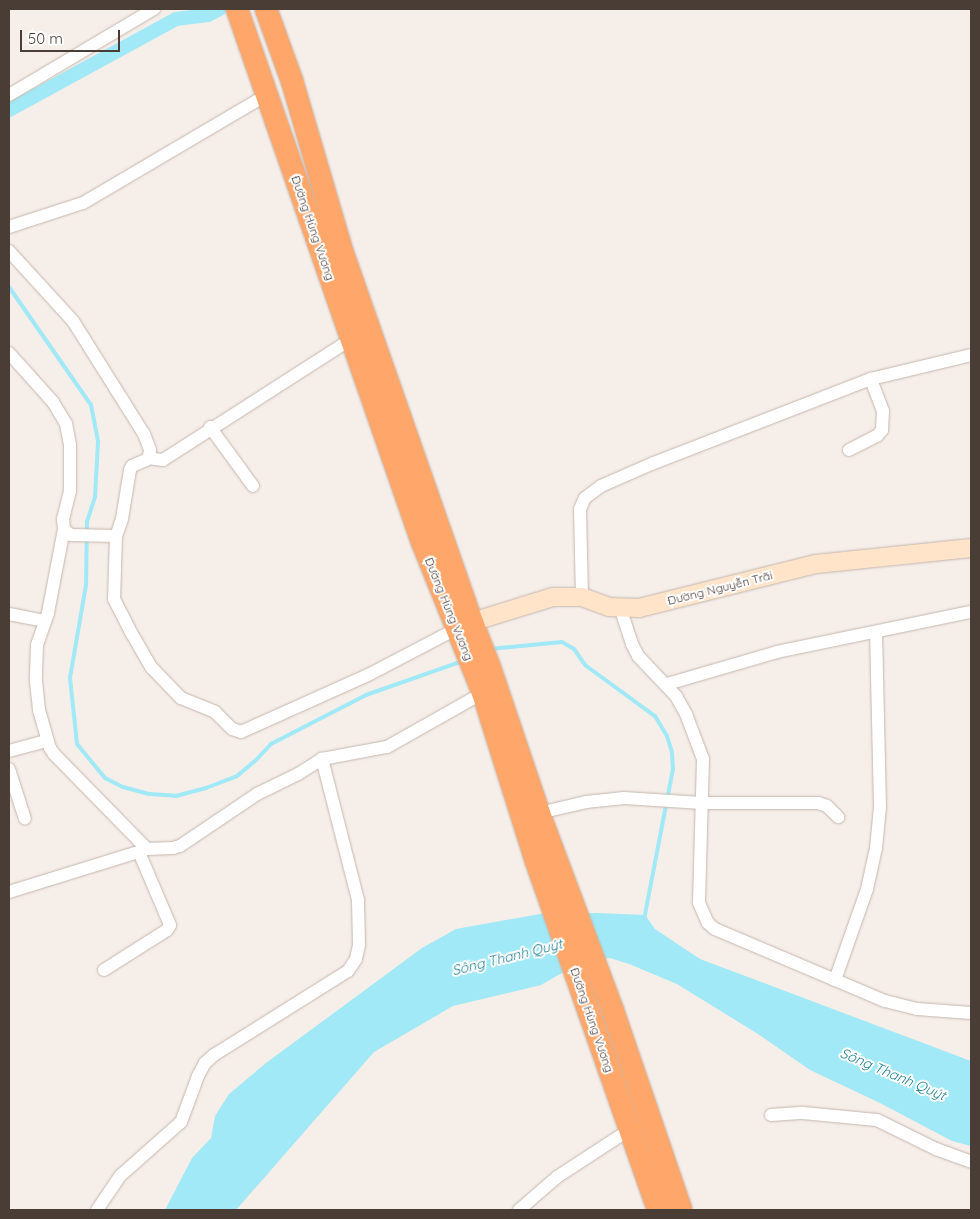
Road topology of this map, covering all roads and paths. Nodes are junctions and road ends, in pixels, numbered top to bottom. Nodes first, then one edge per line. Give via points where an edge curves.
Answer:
1 (154, 9) edge
2 (237, 9) edge
3 (266, 9) edge
4 (268, 94) junction
5 (9, 95) edge
6 (9, 227) edge
7 (9, 252) edge
8 (350, 340) junction
9 (9, 352) edge
10 (971, 355) edge
11 (871, 379) junction
12 (210, 427) junction
13 (849, 450) dead end
14 (148, 458) junction
15 (253, 486) dead end
16 (64, 529) junction
17 (116, 536) junction
18 (971, 548) edge
19 (582, 598) junction
20 (620, 608) junction
21 (971, 612) edge
22 (9, 614) edge
23 (45, 621) junction
24 (463, 630) junction
25 (876, 632) junction
26 (483, 680) junction
27 (667, 684) junction
28 (48, 741) junction
29 (9, 751) edge
30 (322, 759) junction
31 (9, 769) edge
32 (702, 804) junction
33 (539, 813) junction
34 (838, 817) dead end
35 (25, 819) dead end
36 (143, 851) junction
37 (546, 858) junction
38 (9, 892) edge
39 (104, 970) dead end
40 (835, 980) junction
41 (971, 1013) edge
42 (602, 1014) junction
43 (771, 1115) dead end
44 (629, 1130) junction
45 (971, 1162) edge
46 (97, 1210) edge
47 (519, 1210) edge
48 (658, 1210) edge
49 (681, 1210) edge

1 - 5 street
2 - 4 highway, Đường Hùng Vương
3 - 24 highway, Đường Hùng Vương via 292,81 342,251
4 - 6 street via 83,203
4 - 8 highway, Đường Hùng Vương
7 - 14 street via 73,321 144,434 150,450
8 - 12 street
8 - 24 highway, Đường Hùng Vương via 422,542
9 - 16 street via 53,402 66,424 70,445 70,491
10 - 11 street
11 - 13 street via 883,411 882,430 877,436
11 - 19 street via 654,462 601,486 585,498 580,509
12 - 14 street via 163,460
12 - 15 street
14 - 17 street via 130,470
16 - 17 street via 72,535 86,537
16 - 23 street
17 - 24 street via 114,599 152,668 181,698 215,712 238,732
18 - 20 street, Đường Nguyễn Trãi via 816,564 639,608
19 - 20 street, Đường Nguyễn Trãi
19 - 24 street, Đường Nguyễn Trãi via 553,598
20 - 27 street via 638,656
21 - 25 street
22 - 23 street
23 - 28 street via 37,644 36,681 39,710
24 - 26 highway, Đường Hùng Vương
25 - 27 street via 777,652
25 - 40 street via 880,807 876,848 867,888
26 - 30 street via 387,747
26 - 33 highway, Đường Hùng Vương
26 - 37 highway, Đường Hùng Vương
27 - 32 street via 686,714 703,759
28 - 29 street
28 - 36 street via 54,754
30 - 36 street via 257,794 180,846
30 - 46 street via 358,900 359,945 356,959 348,971 205,1063 181,1122 120,1176
31 - 35 street
32 - 33 street via 604,799
32 - 34 street via 818,803 827,806
32 - 40 street via 699,903 708,923 715,929
33 - 37 highway, Đường Hùng Vương
36 - 38 street
36 - 39 street via 170,925
37 - 42 highway, Đường Hùng Vương
40 - 41 street via 884,1001 916,1009
42 - 44 highway, Đường Hùng Vương
42 - 49 highway, Đường Hùng Vương
43 - 45 street via 803,1113 877,1120
44 - 47 street via 557,1177
44 - 48 highway, Đường Hùng Vương

